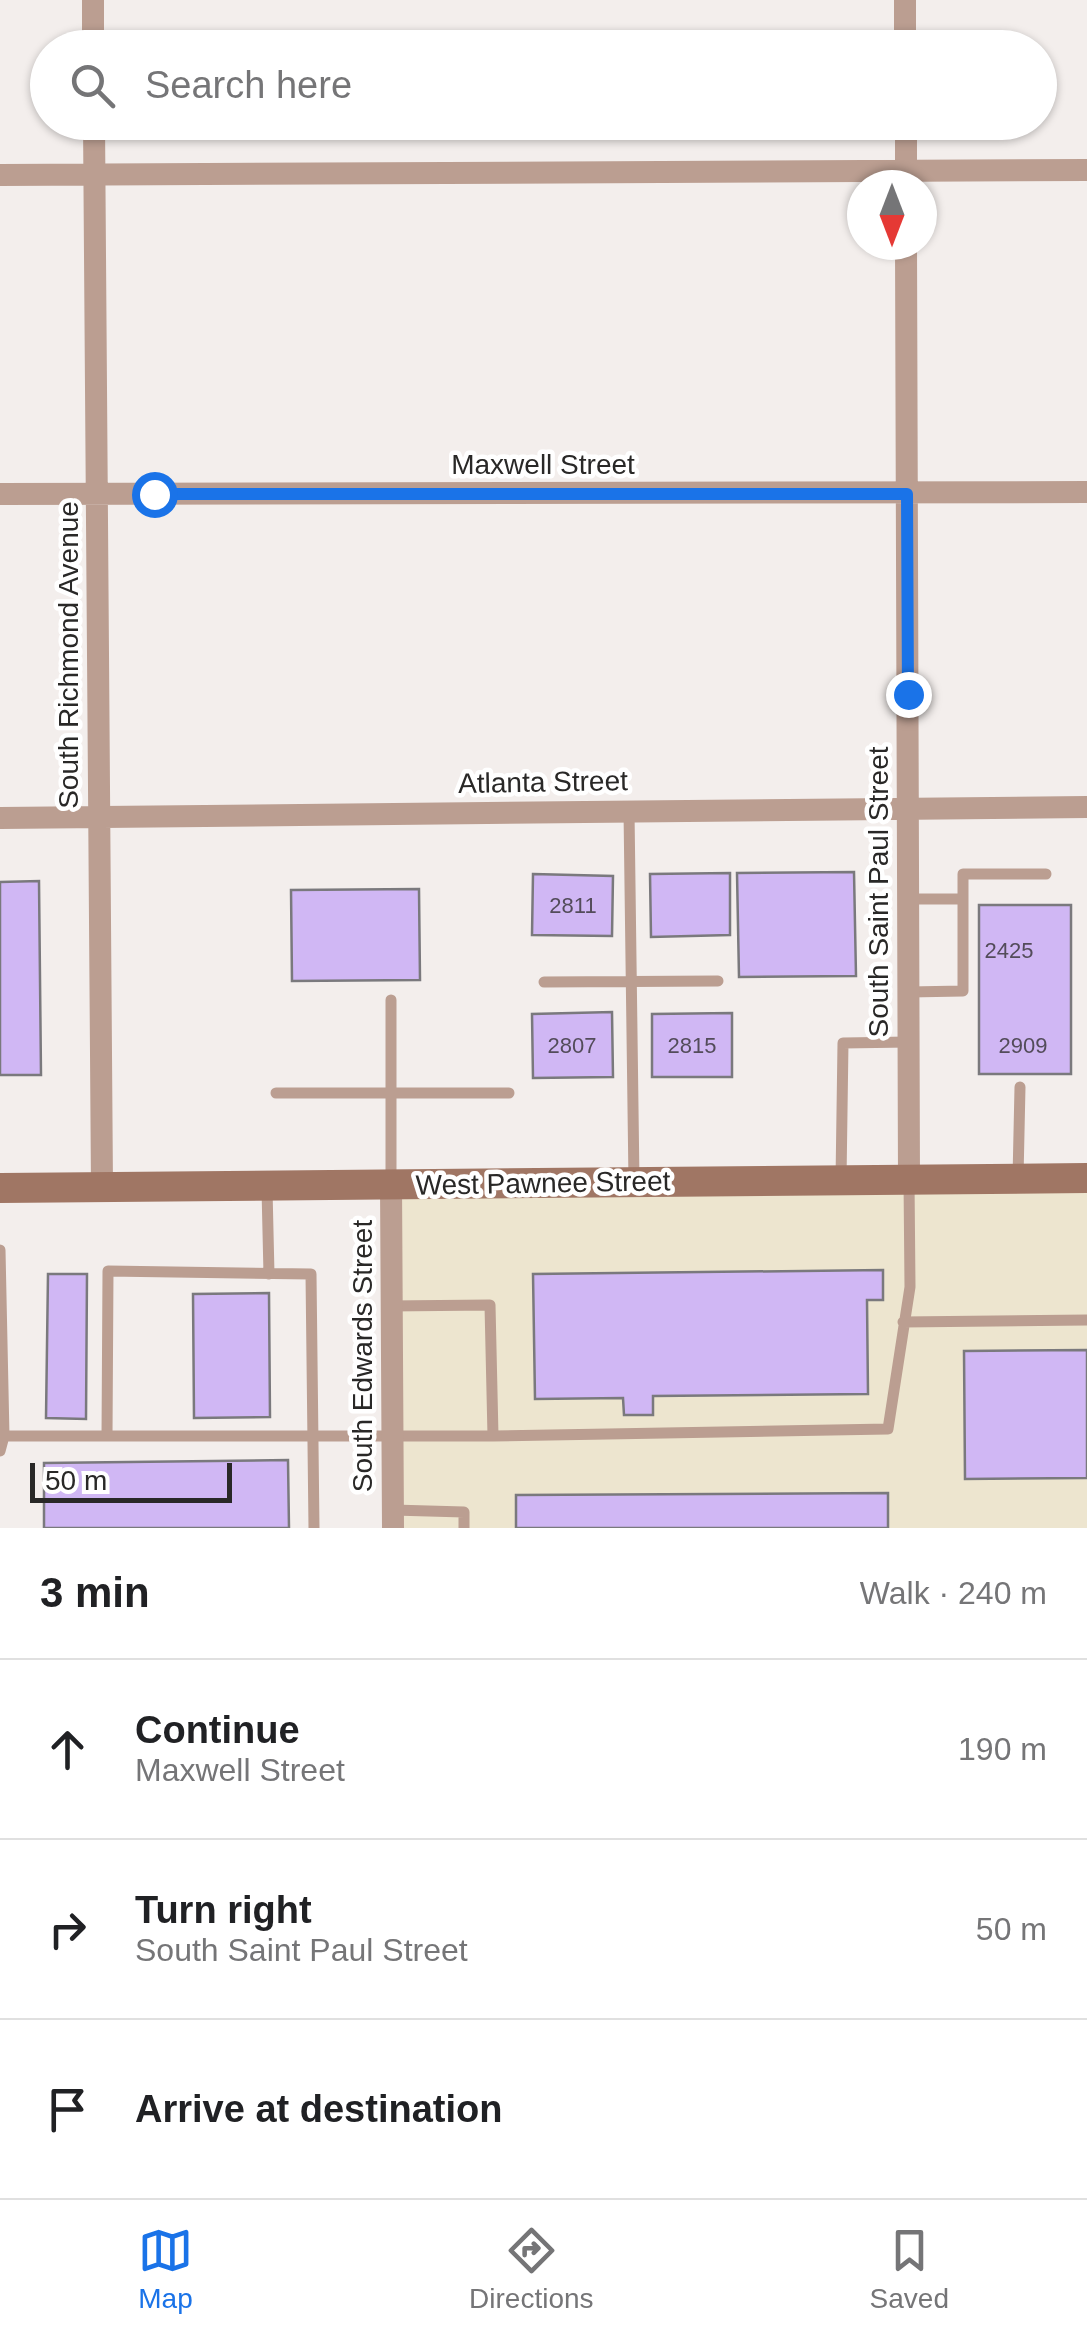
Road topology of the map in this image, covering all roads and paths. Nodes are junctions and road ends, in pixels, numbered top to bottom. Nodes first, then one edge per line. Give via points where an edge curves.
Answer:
1 (93, 0) edge
2 (905, 0) edge
3 (93, 30) edge
4 (906, 30) edge
5 (94, 140) edge
6 (906, 140) edge
7 (906, 170) edge
8 (1087, 170) edge
9 (0, 175) edge
10 (94, 175) junction
11 (937, 177) edge
12 (847, 178) edge
13 (906, 260) edge
14 (1087, 492) edge
15 (0, 494) edge
16 (97, 494) junction
17 (907, 494) junction
18 (908, 808) junction
19 (1087, 808) edge
20 (628, 812) junction
21 (99, 817) junction
22 (0, 818) edge
23 (1046, 874) dead end
24 (908, 899) junction
25 (963, 899) junction
26 (718, 981) dead end
27 (544, 982) dead end
28 (631, 982) junction
29 (908, 992) junction
30 (391, 1000) dead end
31 (909, 1042) junction
32 (1020, 1087) dead end
33 (276, 1093) dead end
34 (391, 1093) junction
35 (509, 1093) dead end
36 (1018, 1178) junction
37 (1087, 1178) edge
38 (909, 1179) junction
39 (841, 1180) junction
40 (634, 1182) junction
41 (391, 1184) junction
42 (267, 1185) junction
43 (102, 1187) junction
44 (0, 1188) edge
45 (0, 1250) edge
46 (269, 1274) junction
47 (389, 1306) junction
48 (1087, 1320) edge
49 (903, 1322) junction
50 (4, 1436) junction
51 (108, 1436) junction
52 (391, 1436) junction
53 (493, 1436) junction
54 (314, 1437) junction
55 (0, 1451) edge
56 (393, 1519) edge
57 (314, 1528) edge
58 (464, 1528) edge

1 - 3 street
2 - 4 street
5 - 10 street, South Richmond Avenue
6 - 7 street
8 - 11 street
9 - 10 street
10 - 12 street
10 - 16 street, South Richmond Avenue
13 - 17 street, South Saint Paul Street
14 - 17 street, Maxwell Street
15 - 16 street, Maxwell Street
16 - 17 street, Maxwell Street
16 - 21 street, South Richmond Avenue
17 - 18 street, South Saint Paul Street
18 - 19 street, Atlanta Street
18 - 20 street, Atlanta Street
18 - 24 street, South Saint Paul Street
20 - 21 street, Atlanta Street
20 - 28 lane
21 - 22 street, Atlanta Street
21 - 43 street, South Richmond Avenue
23 - 25 lane via 963,874
24 - 25 lane
24 - 29 street, South Saint Paul Street
25 - 29 lane via 963,991
26 - 28 lane
27 - 28 lane
28 - 40 lane
29 - 31 street, South Saint Paul Street
30 - 34 lane
31 - 38 street, South Saint Paul Street
31 - 39 lane via 843,1043
32 - 36 lane
33 - 34 lane
34 - 35 lane
34 - 41 lane
36 - 37 main road, West Pawnee Street
36 - 38 main road, West Pawnee Street
38 - 39 main road, West Pawnee Street
38 - 49 lane via 910,1287
39 - 40 main road, West Pawnee Street
40 - 41 main road, West Pawnee Street
41 - 42 main road, West Pawnee Street
41 - 47 street, South Edwards Street
42 - 43 main road, West Pawnee Street
42 - 46 lane
43 - 44 main road, West Pawnee Street
45 - 50 lane
46 - 51 lane via 108,1271
46 - 54 lane via 311,1274
47 - 52 street, South Edwards Street
47 - 53 lane via 490,1305
48 - 49 lane
49 - 53 lane via 888,1429
50 - 51 lane
50 - 55 lane
51 - 54 lane
52 - 53 lane
52 - 54 lane
52 - 56 street, South Edwards Street
54 - 57 lane
56 - 58 lane via 464,1512

